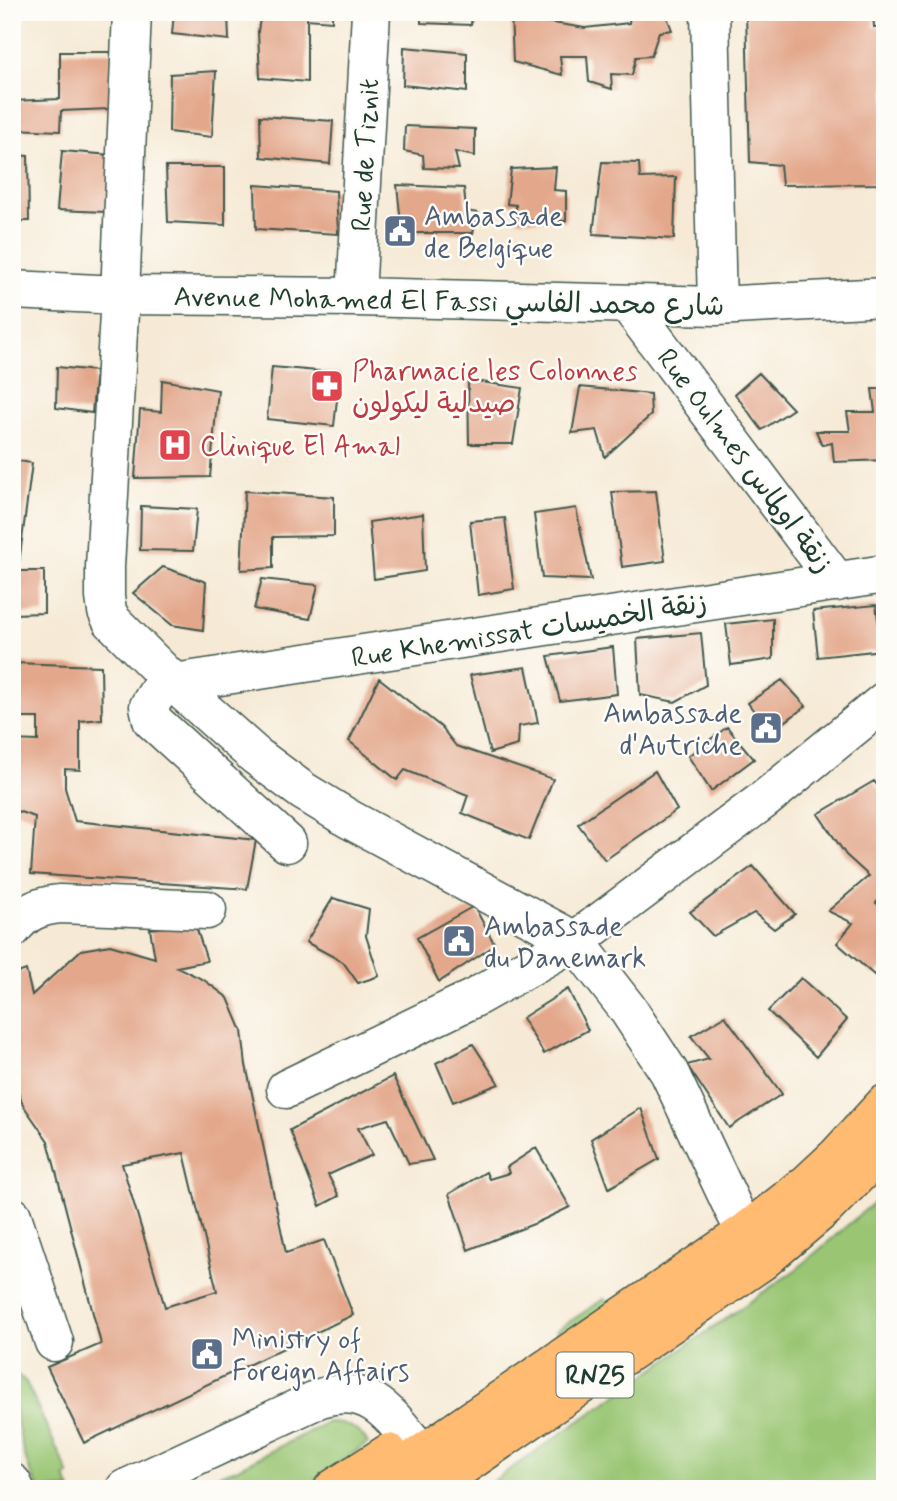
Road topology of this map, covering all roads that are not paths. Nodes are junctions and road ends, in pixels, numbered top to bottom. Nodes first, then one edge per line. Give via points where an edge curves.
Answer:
1 (132, 12) edge
2 (371, 12) edge
3 (710, 12) edge
4 (12, 290) edge
5 (120, 295) junction
6 (356, 297) junction
7 (885, 297) edge
8 (629, 305) junction
9 (717, 306) junction
10 (885, 574) edge
11 (838, 582) junction
12 (174, 683) junction
13 (885, 701) edge
14 (287, 843) dead end
15 (207, 911) dead end
16 (12, 929) edge
17 (575, 941) junction
18 (286, 1089) dead end
19 (885, 1104) edge
20 (885, 1147) edge
21 (12, 1216) edge
22 (754, 1247) junction
23 (22, 1282) edge
24 (54, 1342) dead end
25 (423, 1466) edge
26 (12, 1483) edge
27 (15, 1489) edge
28 (125, 1489) edge
29 (333, 1489) edge
30 (371, 1489) edge

1 - 5 street
2 - 6 street, Rue de Tiznit
3 - 9 street
4 - 5 street, Avenue Mohamed El Fassi شارع محمد الفاسي
5 - 6 street, Avenue Mohamed El Fassi شارع محمد الفاسي
5 - 12 street via 105,597 112,621
6 - 8 street, Avenue Mohamed El Fassi شارع محمد الفاسي
7 - 9 street, Avenue Mohamed El Fassi شارع محمد الفاسي
8 - 9 street, Avenue Mohamed El Fassi شارع محمد الفاسي
8 - 11 street, Rue Oulmes زنقة اولماس
10 - 11 street, Rue Khemissat زنقة الخميسات
11 - 12 street, Rue Khemissat زنقة الخميسات
12 - 14 street via 153,697 149,706 152,720
12 - 17 street via 303,791
13 - 17 street via 765,799
15 - 16 street via 60,904 31,911
17 - 18 street via 474,998
17 - 22 street via 669,1072
19 - 22 main road, RN25
20 - 22 main road, RN25 via 826,1207
21 - 23 street
22 - 25 main road, RN25
23 - 24 street
25 - 28 street via 383,1408 364,1397 342,1393 320,1398
25 - 29 main road via 409,1452 390,1453
25 - 30 main road, RN25
26 - 27 street

